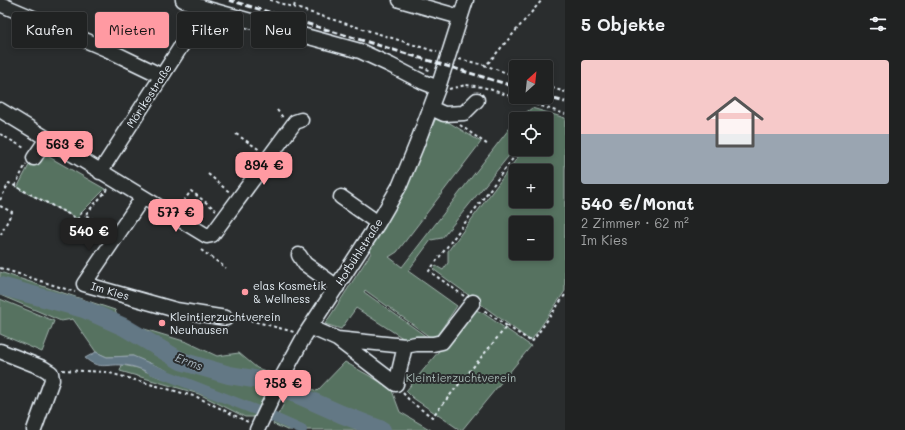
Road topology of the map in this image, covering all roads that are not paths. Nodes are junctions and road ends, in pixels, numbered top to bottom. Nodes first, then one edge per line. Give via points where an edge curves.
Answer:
1 (183, 0) edge
2 (400, 0) edge
3 (466, 0) edge
4 (1, 8) edge
5 (204, 8) junction
6 (460, 17) junction
7 (162, 76) junction
8 (438, 88) junction
9 (478, 100) dead end
10 (431, 108) junction
11 (0, 110) edge
12 (301, 120) dead end
13 (47, 139) junction
14 (32, 156) road end
15 (100, 172) junction
16 (143, 197) junction
17 (341, 197) dead end
18 (378, 223) junction
19 (299, 255) dead end
20 (337, 286) junction
21 (473, 302) dead end
22 (226, 318) road end
23 (307, 331) junction
24 (337, 339) junction
25 (405, 346) junction
26 (0, 351) edge
27 (259, 426) edge
28 (34, 430) edge

1 - 5 street
2 - 6 street
3 - 6 street, Hofbühlstraße
4 - 7 street via 106,49
5 - 7 street, Mörikestraße
5 - 8 street via 355,49
6 - 8 street, Hofbühlstraße
7 - 15 street, Mörikestraße
8 - 10 street, Hofbühlstraße
9 - 10 street via 464,113 444,114
10 - 18 street, Hofbühlstraße via 400,185
11 - 13 street
12 - 16 street via 295,122 212,235 207,236
13 - 14 street via 41,150
13 - 15 street
15 - 16 street
16 - 22 street, Im Kies via 84,284 176,310
17 - 18 street
18 - 20 street, Hofbühlstraße
19 - 20 street via 305,264
20 - 23 street, Hofbühlstraße
21 - 25 street via 442,342
23 - 24 street
23 - 27 street, Hofbühlstraße
24 - 25 street
24 - 25 street via 396,384
26 - 28 street via 51,373 52,380

